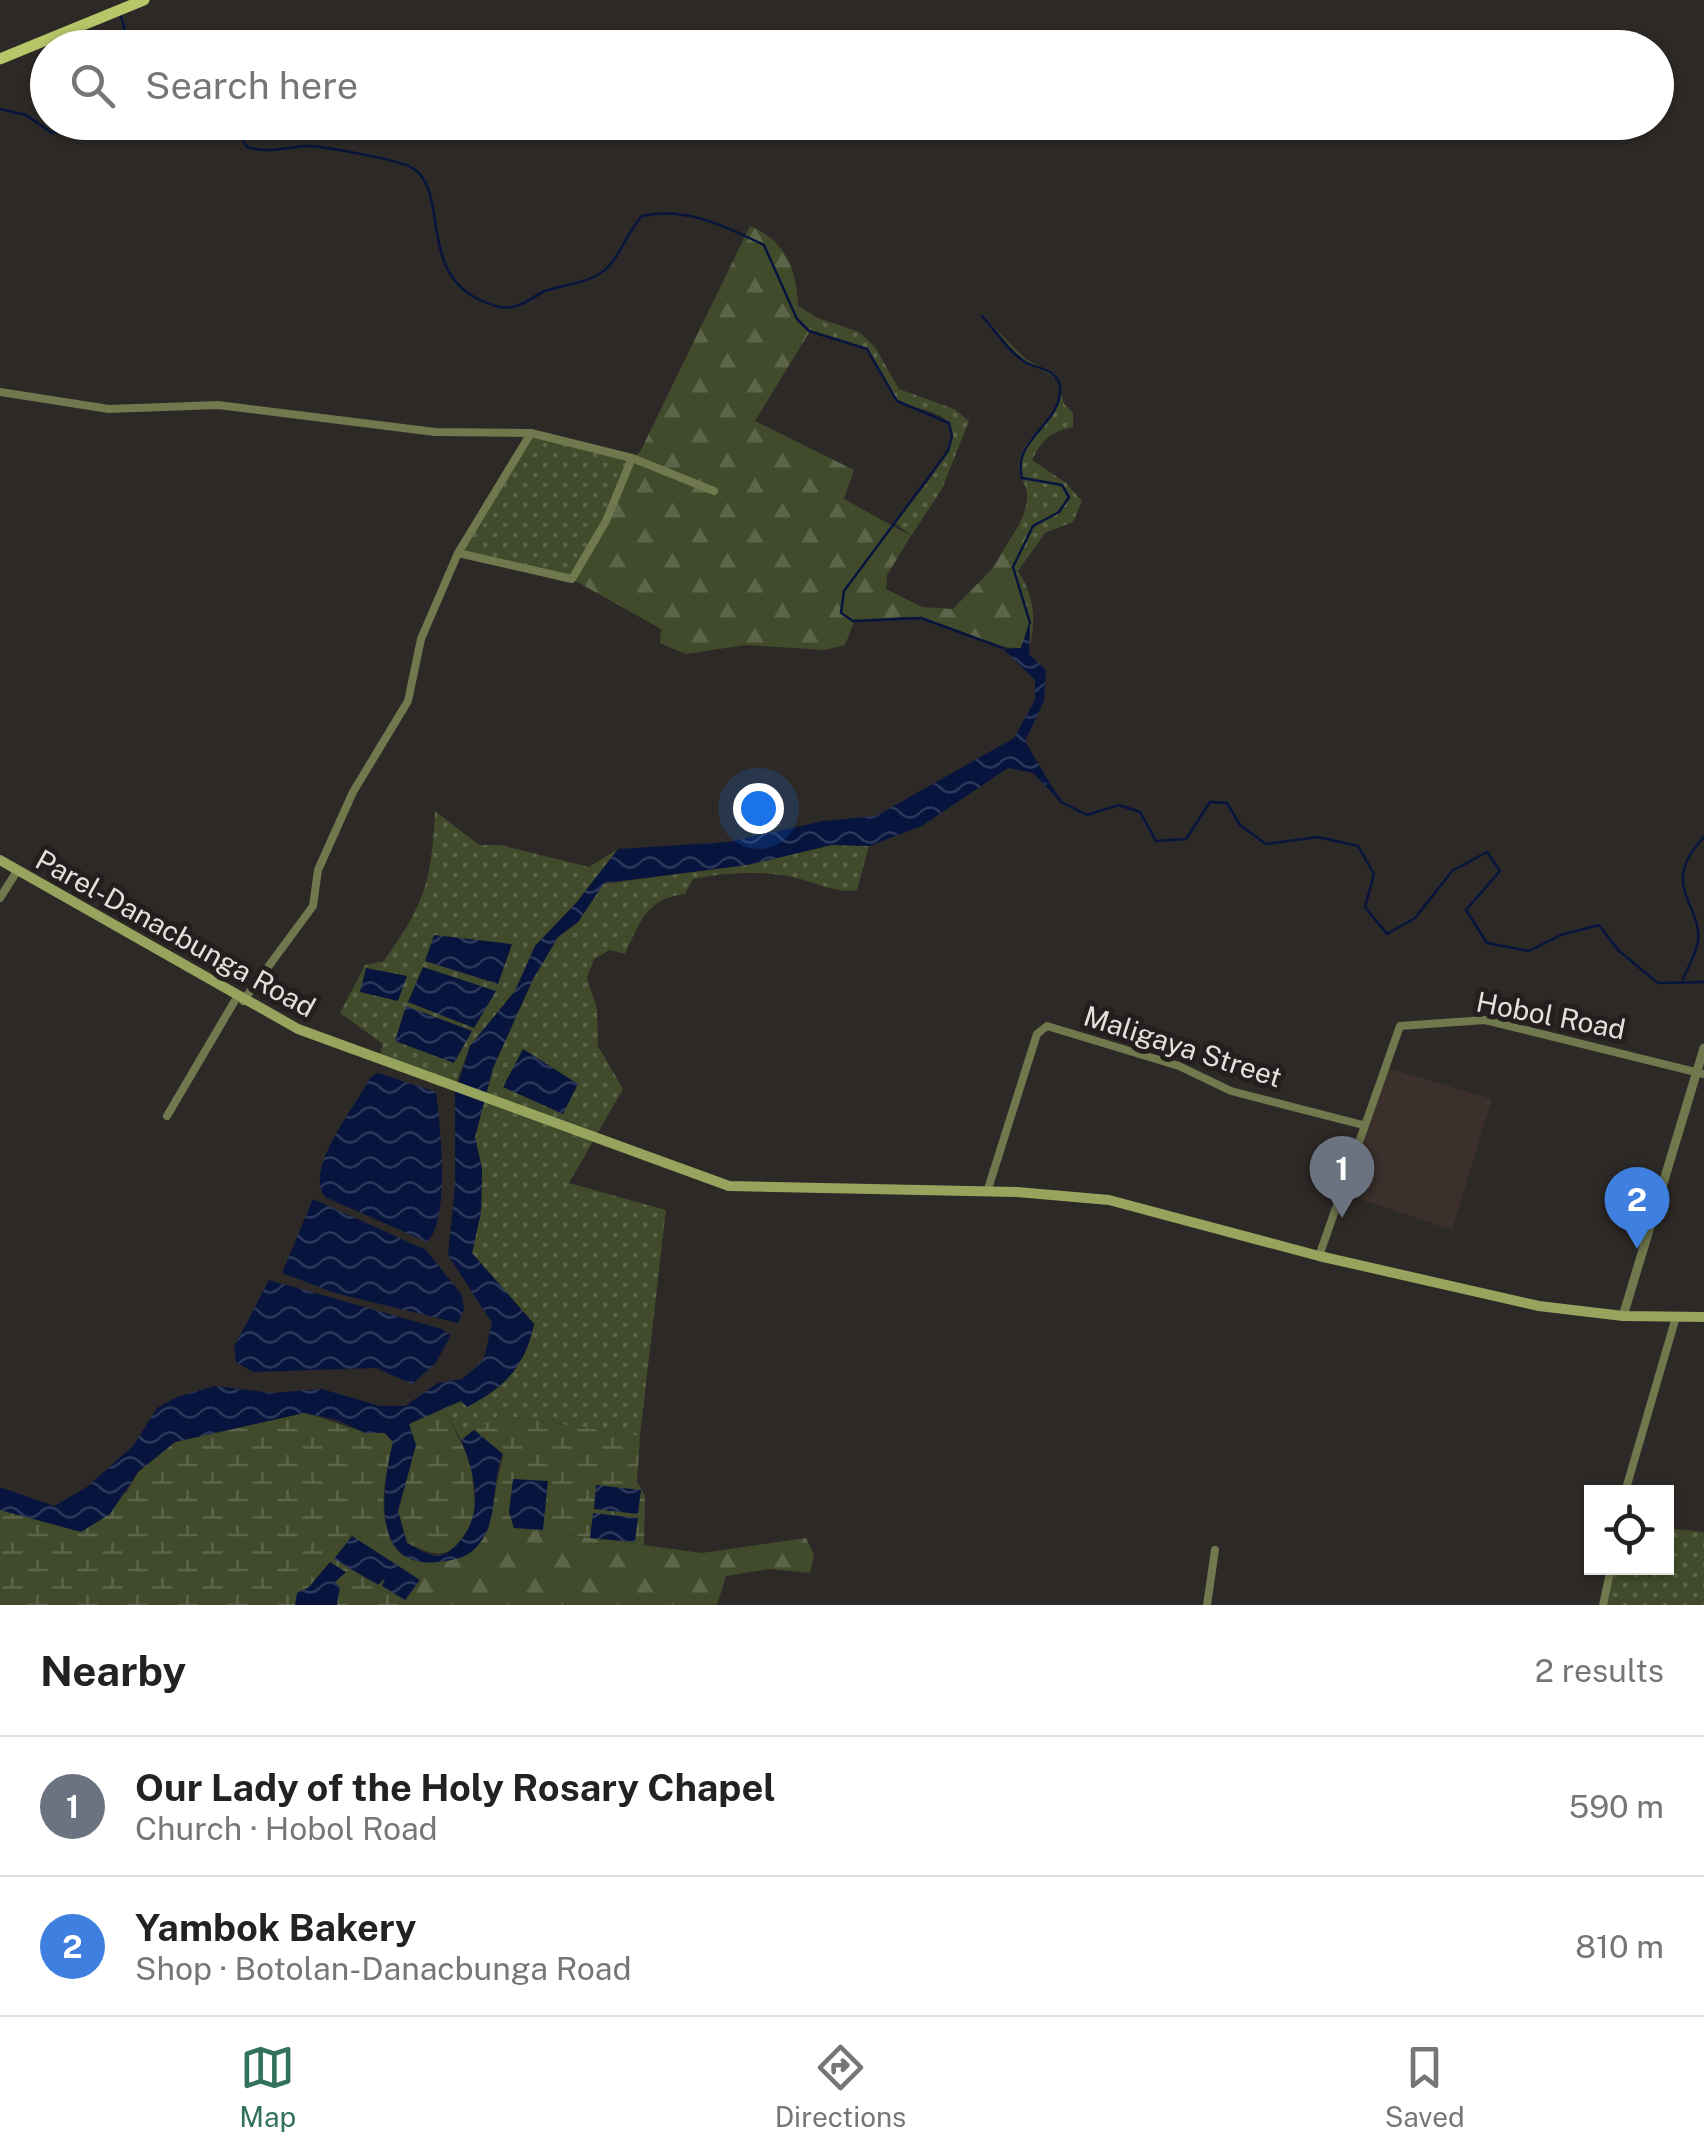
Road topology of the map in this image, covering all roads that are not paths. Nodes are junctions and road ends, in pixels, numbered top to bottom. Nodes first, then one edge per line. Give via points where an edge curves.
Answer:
1 (144, 0) edge
2 (70, 30) edge
3 (30, 46) edge
4 (0, 59) edge
5 (0, 392) edge
6 (531, 433) junction
7 (632, 458) junction
8 (714, 491) dead end
9 (458, 553) junction
10 (0, 860) edge
11 (18, 871) junction
12 (0, 898) edge
13 (240, 999) junction
14 (1704, 1048) edge
15 (1700, 1072) edge
16 (167, 1116) dead end
17 (1363, 1125) junction
18 (987, 1192) junction
19 (1318, 1256) junction
20 (1623, 1316) junction
21 (1704, 1317) edge
22 (1676, 1318) junction
23 (1627, 1485) edge
24 (1215, 1550) dead end
25 (1609, 1575) edge
26 (1207, 1605) edge
27 (1603, 1605) edge

1 - 2 main road
3 - 4 main road
5 - 6 street via 108,410 218,405 436,432
6 - 7 street
6 - 9 street
7 - 8 street
7 - 9 street via 572,579
9 - 13 street via 420,639 408,701 352,792 318,870 313,906
10 - 11 main road, Parel-Danacbunga Road
11 - 12 street
11 - 13 main road, Parel-Danacbunga Road
13 - 16 street
13 - 18 main road, Parel-Danacbunga Road via 334,1044 729,1186
14 - 15 street
15 - 17 street, Hobol Road via 1485,1020 1405,1025 1394,1035
15 - 20 street
17 - 18 street, Maligaya Street via 1230,1091 1179,1066 1047,1026 1036,1034
17 - 19 street, Hobol Road
18 - 19 main road, Parel-Danacbunga Road via 1108,1200
19 - 20 main road, Parel-Danacbunga Road via 1539,1306
20 - 22 main road, Parel-Danacbunga Road
21 - 22 main road, Parel-Danacbunga Road
22 - 23 street
24 - 26 street
25 - 27 street

